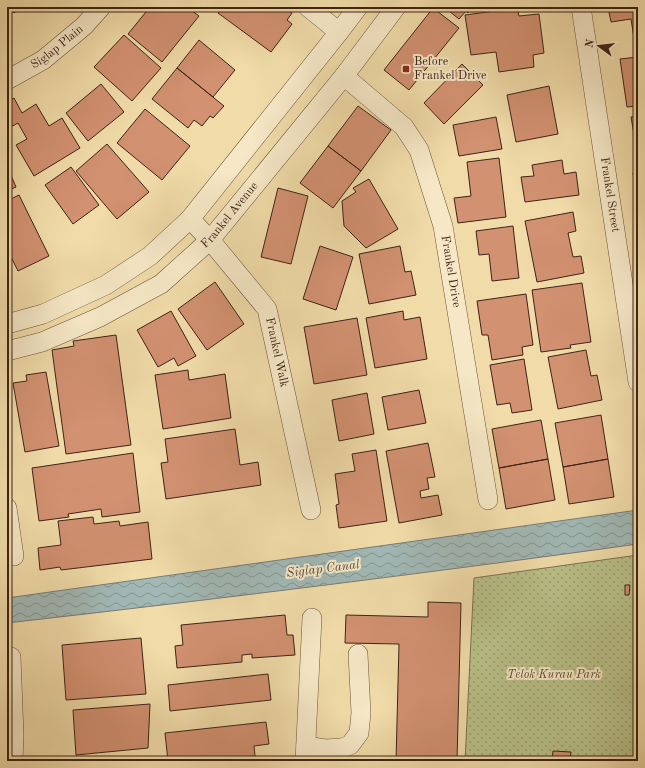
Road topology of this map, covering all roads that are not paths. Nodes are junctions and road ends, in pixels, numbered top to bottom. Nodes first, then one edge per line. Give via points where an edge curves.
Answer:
1 (101, 7) edge
2 (308, 7) edge
3 (358, 7) edge
4 (396, 7) edge
5 (581, 7) edge
6 (339, 32) junction
7 (344, 76) junction
8 (7, 80) edge
9 (190, 219) junction
10 (210, 240) junction
11 (7, 324) edge
12 (7, 351) edge
13 (638, 382) edge
14 (488, 500) dead end
15 (7, 508) edge
16 (311, 510) dead end
17 (14, 556) dead end
18 (312, 618) dead end
19 (358, 654) dead end
20 (12, 657) dead end
21 (306, 754) edge
22 (13, 761) edge

1 - 8 street, Siglap Plain via 84,26 43,60
2 - 6 street
3 - 6 street
4 - 7 street, Frankel Avenue
5 - 13 street, Frankel Street
6 - 9 street
7 - 10 street, Frankel Avenue
7 - 14 street, Frankel Drive via 404,127 419,150 443,226
9 - 10 street, Frankel Walk
9 - 11 street via 150,256 106,285 43,314
10 - 12 street, Frankel Avenue via 161,284 100,317 42,342
10 - 16 street, Frankel Walk via 267,309
15 - 17 street
18 - 21 street
19 - 21 street via 361,712 359,733 350,745
20 - 22 street

